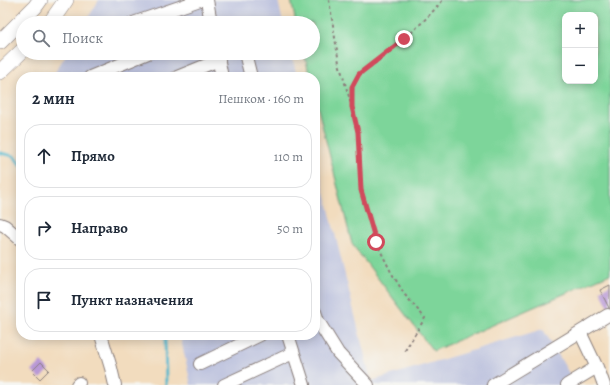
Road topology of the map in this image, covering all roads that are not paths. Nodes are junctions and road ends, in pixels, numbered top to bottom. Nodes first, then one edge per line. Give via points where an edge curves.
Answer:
1 (40, 0) edge
2 (66, 0) edge
3 (200, 0) edge
4 (207, 0) edge
5 (25, 16) edge
6 (55, 16) edge
7 (153, 16) edge
8 (210, 16) edge
9 (16, 26) edge
10 (0, 42) edge
11 (16, 57) edge
12 (131, 60) edge
13 (210, 60) edge
14 (219, 60) edge
15 (247, 60) edge
16 (0, 72) edge
17 (102, 72) edge
18 (187, 72) edge
19 (221, 72) edge
20 (250, 72) edge
21 (0, 224) edge
22 (16, 236) edge
23 (608, 315) dead end
24 (320, 324) edge
25 (580, 332) junction
26 (103, 340) edge
27 (250, 340) edge
28 (289, 340) edge
29 (293, 353) junction
30 (200, 364) dead end
31 (597, 367) junction
32 (302, 384) edge
33 (115, 385) edge
34 (224, 385) edge
35 (368, 385) edge
36 (493, 385) edge
37 (567, 385) edge
38 (604, 385) edge

1 - 5 main road
2 - 6 main road
3 - 7 street
4 - 8 street
9 - 10 main road
11 - 16 main road
12 - 17 street
13 - 18 street
14 - 19 street
15 - 20 street
21 - 22 street
23 - 25 street
24 - 35 street via 338,353
25 - 31 street
25 - 36 street
26 - 33 street
27 - 30 street
28 - 29 street
29 - 32 street
29 - 34 street
31 - 37 street
31 - 38 street

